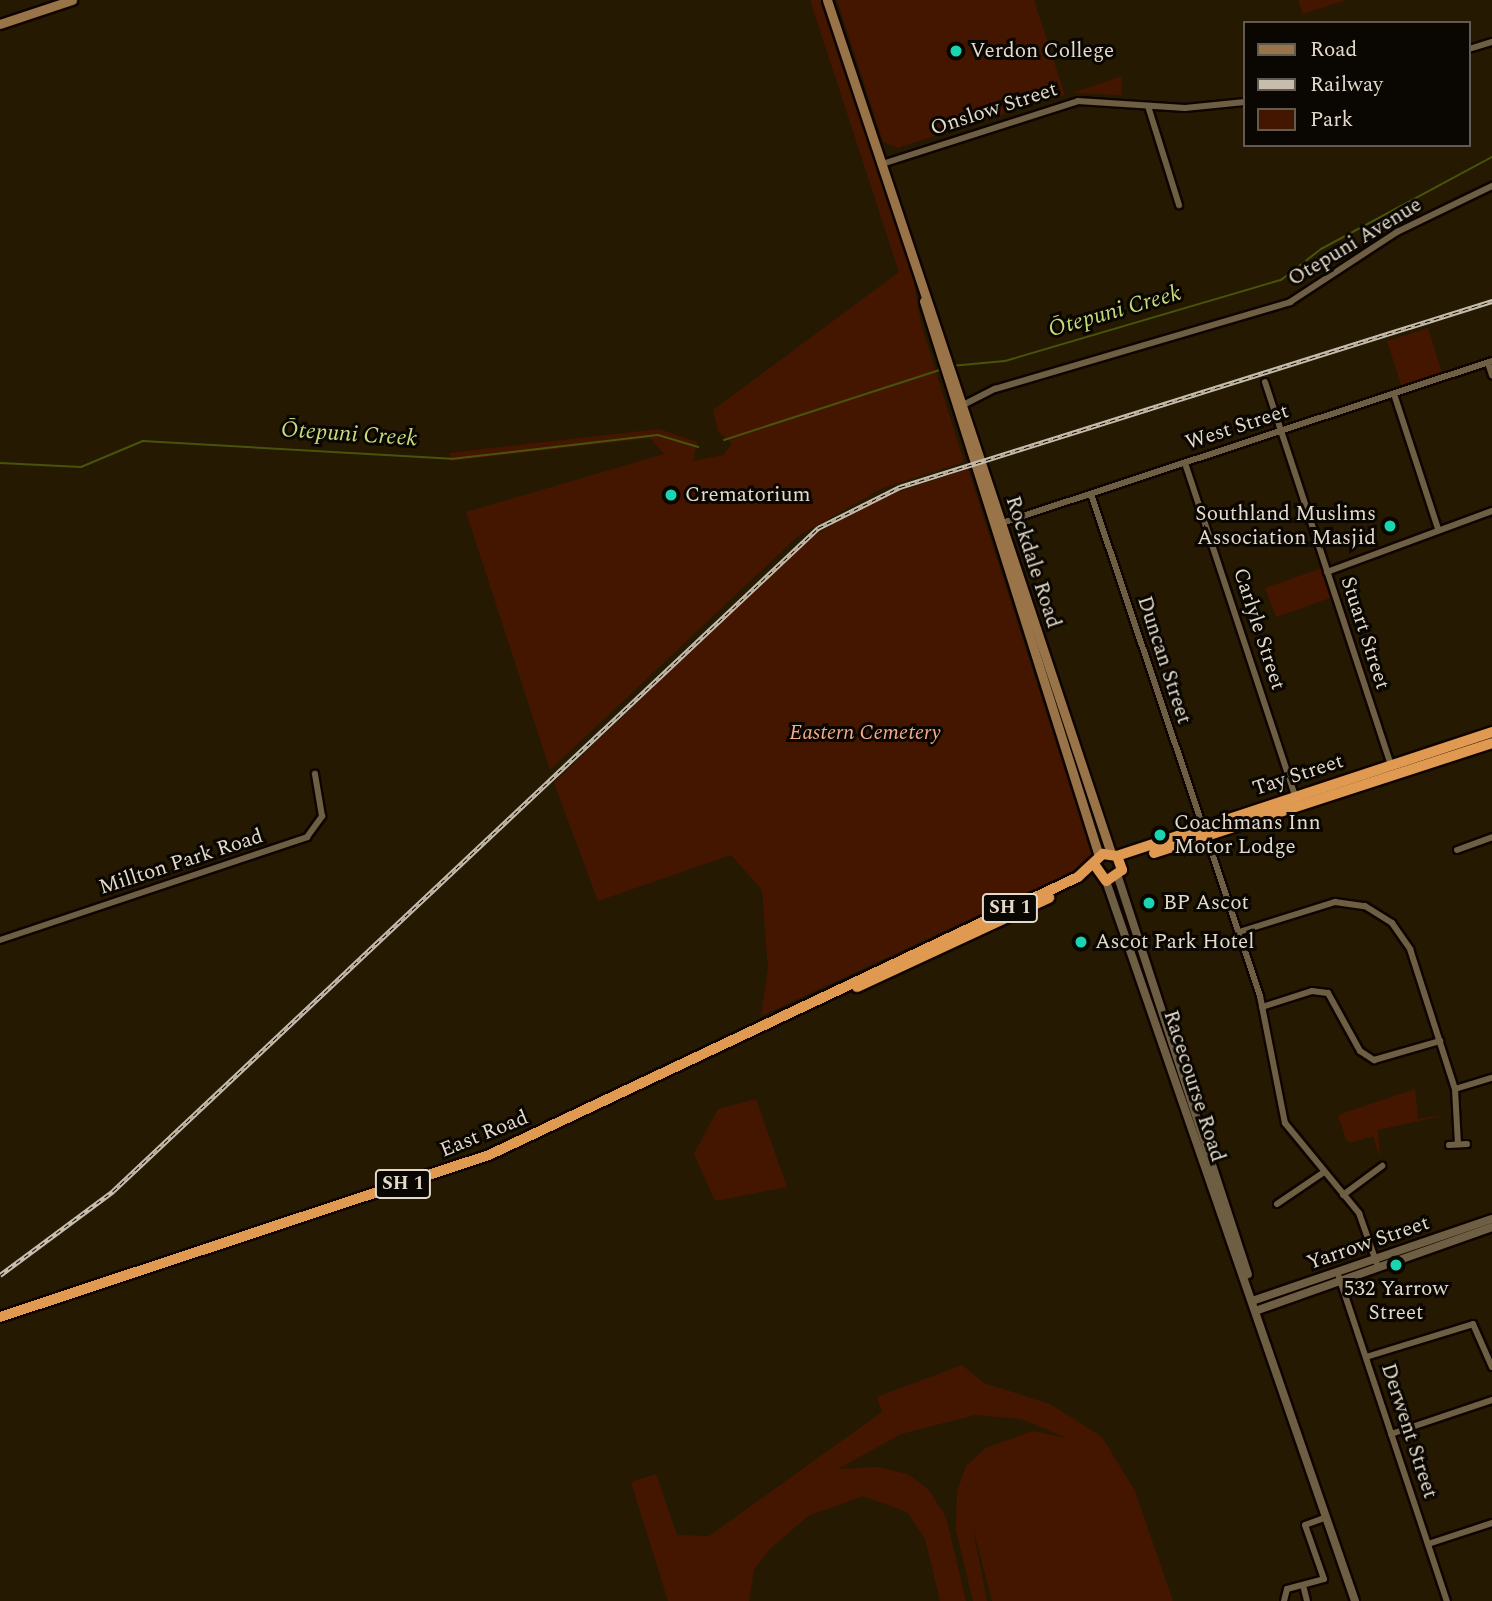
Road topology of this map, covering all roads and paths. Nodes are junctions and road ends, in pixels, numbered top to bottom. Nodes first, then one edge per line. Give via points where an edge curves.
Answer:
1 (72, 0) edge
2 (827, 0) edge
3 (0, 24) edge
4 (1492, 41) edge
5 (1471, 48) edge
6 (1244, 102) edge
7 (1148, 106) junction
8 (882, 164) junction
9 (1492, 186) edge
10 (1179, 205) dead end
11 (1490, 362) edge
12 (1492, 374) edge
13 (1265, 382) dead end
14 (1394, 394) junction
15 (958, 407) junction
16 (1281, 431) junction
17 (1185, 463) junction
18 (1091, 494) junction
19 (1492, 511) edge
20 (997, 524) junction
21 (1438, 529) junction
22 (1327, 572) junction
23 (1492, 732) edge
24 (1492, 743) edge
25 (1392, 770) junction
26 (314, 774) dead end
27 (1298, 801) junction
28 (1204, 832) junction
29 (1492, 837) edge
30 (1457, 850) dead end
31 (1105, 857) junction
32 (1120, 872) junction
33 (1102, 879) junction
34 (1238, 932) junction
35 (0, 940) edge
36 (809, 1005) junction
37 (1262, 1007) junction
38 (1440, 1041) junction
39 (1492, 1077) edge
40 (1455, 1090) junction
41 (1449, 1144) dead end
42 (1458, 1144) junction
43 (1467, 1144) dead end
44 (1382, 1166) dead end
45 (1214, 1169) junction
46 (1204, 1172) junction
47 (1324, 1172) junction
48 (1343, 1195) junction
49 (1277, 1205) dead end
50 (1492, 1219) edge
51 (1492, 1227) edge
52 (1377, 1263) junction
53 (1339, 1276) junction
54 (1255, 1300) junction
55 (1258, 1310) junction
56 (0, 1317) edge
57 (1366, 1357) junction
58 (1492, 1367) edge
59 (1492, 1400) edge
60 (1391, 1434) junction
61 (1326, 1517) junction
62 (1492, 1523) edge
63 (1428, 1544) junction
64 (1304, 1589) junction
65 (1284, 1601) edge
66 (1307, 1601) edge
67 (1354, 1601) edge
68 (1447, 1601) edge

1 - 3 main road
2 - 8 main road, Rockdale Road
4 - 5 street
6 - 7 street, Onslow Street
7 - 8 street, Onslow Street via 1078,100
7 - 10 street
8 - 15 main road, Rockdale Road
9 - 15 street, Otepuni Avenue via 1397,232 1290,302 995,389
11 - 12 street
11 - 14 street, West Street
13 - 16 street, Stuart Street
14 - 16 street, West Street
14 - 21 street
15 - 20 main road, Rockdale Road
16 - 17 street, West Street
16 - 22 street, Stuart Street
17 - 18 street, West Street
17 - 27 street, Carlyle Street
18 - 20 street, West Street
18 - 28 street, Duncan Street
19 - 21 street
20 - 31 main road, Rockdale Road
21 - 22 street
22 - 25 street, Stuart Street
23 - 25 highway, Tay Street / SH 1
24 - 25 highway, Tay Street / SH 1
25 - 27 highway, Tay Street / SH 1
26 - 35 street, Millton Park Road via 322,816 307,838
27 - 28 highway, Tay Street / SH 1
28 - 31 highway, Tay Street / SH 1
28 - 32 highway, Tay Street / SH 1
28 - 34 street, Duncan Street
29 - 30 street
31 - 32 highway
31 - 33 highway
31 - 36 highway, East Road / SH 1
32 - 33 highway, SH 1
32 - 45 street, Racecourse Road
33 - 36 highway, East Road / SH 1
33 - 46 street, Racecourse Road
34 - 37 street, Duncan Street
34 - 38 street via 1330,903 1378,912 1408,945
36 - 56 highway, East Road / SH 1 via 489,1155
37 - 38 street via 1312,991 1328,993 1360,1051 1374,1060
37 - 47 street, Duncan Street via 1285,1124
38 - 40 street
39 - 40 street
40 - 42 street
41 - 42 street
42 - 43 street
44 - 48 street
45 - 46 street
45 - 54 street, Racecourse Road
46 - 54 street, Racecourse Road
47 - 48 street, Duncan Street
47 - 49 street
48 - 52 street, Duncan Street via 1360,1216
50 - 52 street, Yarrow Street
51 - 52 street, Yarrow Street
52 - 53 street, Yarrow Street
53 - 54 street, Yarrow Street
53 - 55 street, Yarrow Street
53 - 57 street, Derwent Street
54 - 55 street, Racecourse Road
55 - 61 street, Racecourse Road
57 - 58 street via 1473,1324
57 - 60 street, Derwent Street
59 - 60 street
60 - 63 street, Derwent Street
61 - 64 street via 1305,1525 1325,1576
61 - 67 street, Racecourse Road
62 - 63 street
63 - 68 street, Derwent Street
64 - 65 street via 1287,1589
64 - 66 street

